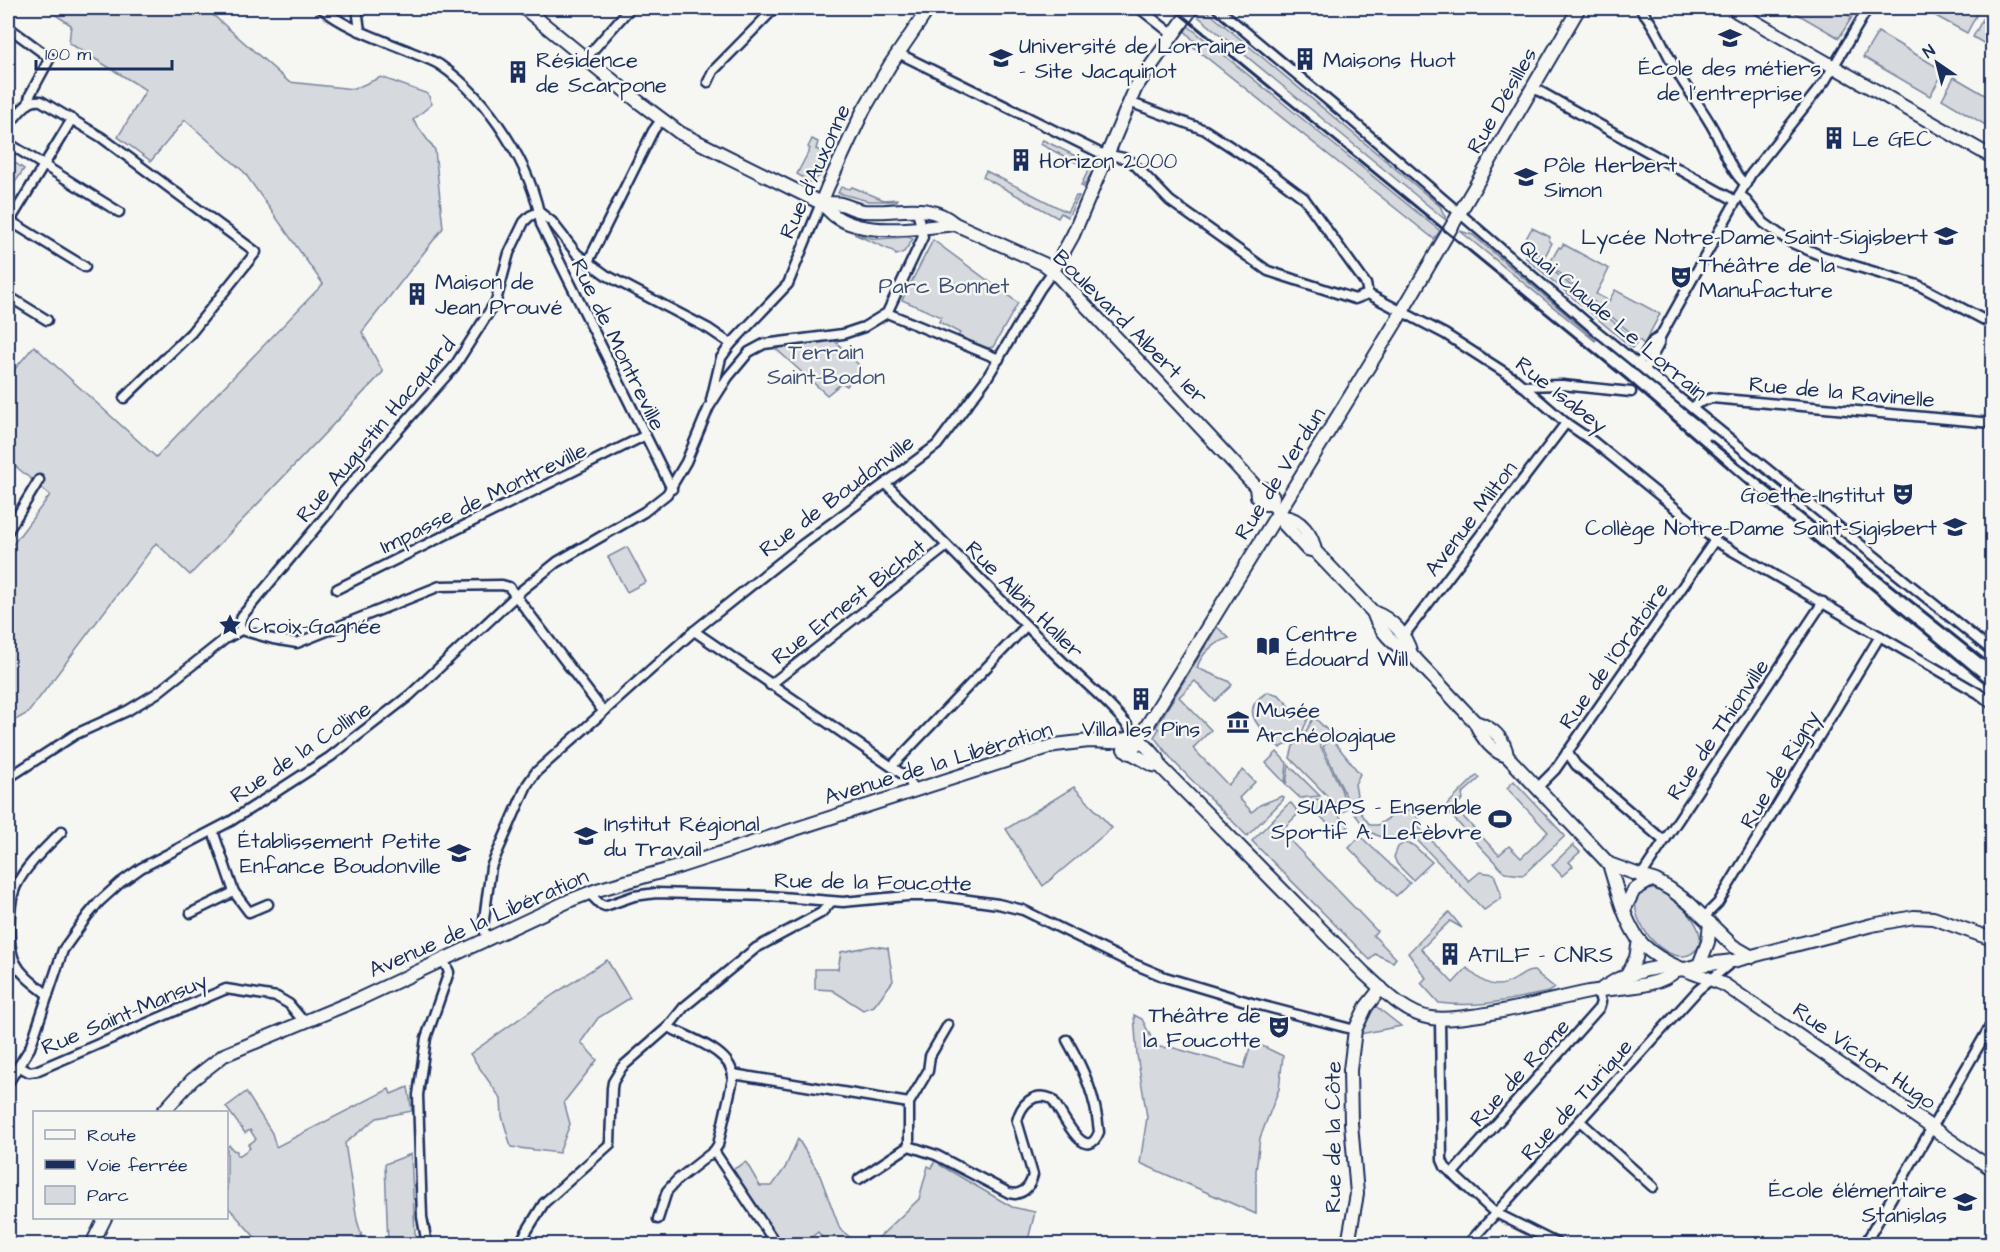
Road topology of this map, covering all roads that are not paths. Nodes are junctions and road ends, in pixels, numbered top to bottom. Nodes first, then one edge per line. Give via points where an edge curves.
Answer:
1 (321, 8) edge
2 (357, 8) edge
3 (524, 8) edge
4 (630, 8) edge
5 (775, 8) edge
6 (929, 8) edge
7 (1138, 8) edge
8 (1192, 8) edge
9 (1217, 8) edge
10 (1579, 8) edge
11 (1640, 8) edge
12 (1735, 8) edge
13 (1868, 8) edge
14 (8, 27) edge
15 (360, 31) junction
16 (1172, 34) junction
17 (898, 53) junction
18 (586, 58) junction
19 (1834, 67) junction
20 (708, 82) dead end
21 (1532, 87) junction
22 (1129, 102) junction
23 (28, 104) junction
24 (72, 119) junction
25 (661, 120) junction
26 (8, 126) edge
27 (8, 143) edge
28 (1107, 156) junction
29 (1992, 157) edge
30 (43, 165) junction
31 (1746, 184) junction
32 (1738, 198) junction
33 (822, 203) junction
34 (917, 210) junction
35 (539, 212) junction
36 (119, 213) dead end
37 (1461, 213) junction
38 (9, 222) edge
39 (955, 224) junction
40 (921, 228) junction
41 (588, 262) junction
42 (85, 267) dead end
43 (1053, 271) junction
44 (1368, 294) junction
45 (8, 296) edge
46 (1402, 311) junction
47 (887, 313) junction
48 (47, 320) dead end
49 (1992, 324) edge
50 (731, 344) junction
51 (999, 359) junction
52 (1641, 368) junction
53 (717, 370) junction
54 (728, 377) junction
55 (1522, 386) junction
56 (1631, 392) dead end
57 (124, 398) dead end
58 (710, 406) junction
59 (1692, 408) junction
60 (1566, 423) junction
61 (1992, 423) edge
62 (644, 436) junction
63 (39, 480) dead end
64 (886, 484) junction
65 (672, 489) junction
66 (1278, 510) junction
67 (8, 531) edge
68 (1715, 540) junction
69 (947, 546) junction
70 (337, 589) dead end
71 (516, 596) junction
72 (1823, 602) junction
73 (1373, 612) junction
74 (1026, 626) junction
75 (241, 630) junction
76 (694, 631) junction
77 (1402, 634) junction
78 (1881, 636) junction
79 (1992, 651) edge
80 (1411, 654) junction
81 (770, 685) junction
82 (1992, 704) edge
83 (603, 711) junction
84 (1137, 740) junction
85 (1111, 742) junction
86 (1567, 752) junction
87 (1130, 753) junction
88 (892, 766) junction
89 (1161, 766) junction
90 (8, 778) edge
91 (1537, 788) junction
92 (914, 791) junction
93 (62, 831) dead end
94 (213, 831) junction
95 (1664, 841) junction
96 (1609, 864) junction
97 (1646, 878) junction
98 (234, 892) junction
99 (590, 893) junction
100 (831, 902) junction
101 (268, 904) dead end
102 (1624, 909) junction
103 (191, 913) dead end
104 (1707, 920) junction
105 (487, 938) junction
106 (1992, 939) edge
107 (1640, 940) junction
108 (1752, 957) junction
109 (443, 959) junction
110 (1733, 961) junction
111 (1699, 965) junction
112 (1680, 970) junction
113 (1626, 977) junction
114 (1711, 979) junction
115 (1381, 988) junction
116 (1602, 989) junction
117 (48, 995) junction
118 (1440, 1019) junction
119 (304, 1022) junction
120 (1992, 1023) edge
121 (948, 1025) dead end
122 (668, 1027) junction
123 (1355, 1030) junction
124 (1067, 1040) dead end
125 (20, 1067) junction
126 (733, 1074) junction
127 (8, 1083) edge
128 (909, 1103) junction
129 (165, 1111) edge
130 (1581, 1122) junction
131 (1932, 1128) junction
132 (909, 1146) junction
133 (714, 1151) junction
134 (1992, 1169) edge
135 (1452, 1174) junction
136 (859, 1179) dead end
137 (1653, 1187) dead end
138 (1496, 1213) junction
139 (105, 1219) edge
140 (658, 1219) dead end
141 (92, 1245) edge
142 (427, 1245) edge
143 (519, 1245) edge
144 (776, 1245) edge
145 (1348, 1245) edge
146 (1468, 1245) edge
147 (1558, 1245) edge
148 (1865, 1245) edge

1 - 15 street, Rue de Montreville via 335,20
2 - 15 street
3 - 18 main road
4 - 18 street
5 - 20 street via 713,71
6 - 17 main road, Rue d'Auxonne
7 - 16 street
8 - 16 main road, Rue de Boudonville
9 - 37 street, Quai Claude Le Lorrain
10 - 21 main road, Rue Désilles
11 - 31 street
12 - 19 main road
13 - 19 street
14 - 23 street via 50,58
15 - 35 street, Rue de Montreville via 439,65 478,99 520,158
16 - 22 main road, Rue de Boudonville via 1139,80
17 - 28 street
17 - 33 main road, Rue d'Auxonne via 863,111
18 - 25 main road
19 - 29 main road
19 - 31 street
21 - 32 street
21 - 37 main road, Rue Désilles
22 - 28 main road, Rue de Boudonville
22 - 44 street via 1205,130 1304,198 1366,284
23 - 24 street via 41,101
23 - 26 street
24 - 30 street
24 - 57 street via 256,252 191,333
25 - 33 main road via 700,144
25 - 41 street
27 - 30 street
28 - 43 main road, Rue de Boudonville
28 - 44 street via 1132,162 1170,201 1268,271 1355,299
30 - 36 street
30 - 38 street
31 - 32 street
32 - 49 street via 1744,198 1764,223 1790,242 1822,256 1918,285
32 - 52 street via 1659,344
33 - 34 main road, Boulevard Albert 1er via 861,210
33 - 40 main road via 836,217 863,228
33 - 50 street, Rue d'Auxonne via 788,284
34 - 39 main road, Boulevard Albert 1er via 944,215
34 - 40 street
35 - 41 street
35 - 62 street, Rue de Montreville via 541,224
35 - 75 street, Rue Augustin Hacquard via 530,216 518,232 496,301 454,367 242,616
37 - 46 main road, Rue de Verdun
37 - 52 street, Quai Claude Le Lorrain
38 - 42 street
39 - 40 main road
39 - 43 main road, Boulevard Albert 1er
40 - 47 street via 923,237
41 - 50 street via 613,280
43 - 51 street, Rue de Boudonville
43 - 66 main road, Boulevard Albert 1er via 1256,487 1262,502
44 - 46 street, Rue Isabey
45 - 48 street
46 - 55 street, Rue Isabey via 1493,364
46 - 66 main road, Rue de Verdun
47 - 51 street
47 - 54 street via 843,334 759,346
50 - 53 street, Rue d'Auxonne
51 - 64 street, Rue de Boudonville via 941,441
52 - 59 street, Quai Claude Le Lorrain
53 - 54 street
53 - 58 street, Rue d'Auxonne
54 - 58 street
55 - 56 street via 1562,385
55 - 60 street, Rue Isabey
58 - 65 street
59 - 61 street, Rue de la Ravinelle via 1712,398
59 - 79 street, Quai Claude Le Lorrain
60 - 68 street, Rue Isabey
60 - 77 street, Avenue Milton
62 - 65 street, Rue de Montreville
62 - 70 street, Impasse de Montreville
63 - 67 street
64 - 69 street, Rue Albin Haller
64 - 76 street, Rue de Boudonville
65 - 71 street, Rue de la Colline via 644,512 557,562
66 - 73 main road, Boulevard Albert 1er via 1293,518 1313,539 1315,551
66 - 84 main road, Rue de Verdun
68 - 72 street, Rue Isabey
68 - 86 street, Rue de l'Oratoire
69 - 74 street, Rue Albin Haller
69 - 81 street, Rue Ernest Bichat
71 - 75 street via 502,585 440,586 297,643
71 - 83 street
71 - 94 street, Rue de la Colline via 392,710 311,770
72 - 78 street, Rue Isabey
72 - 95 street, Rue de Thionville
73 - 77 main road, Boulevard Albert 1er via 1385,617
73 - 80 main road, Boulevard Albert 1er via 1377,624 1400,649
74 - 84 street, Rue Albin Haller
74 - 88 street
75 - 90 street via 148,699 76,734
76 - 81 street
76 - 83 street, Rue de Boudonville
77 - 80 main road, Boulevard Albert 1er
78 - 82 street, Rue Isabey
78 - 104 street, Rue de Rigny
80 - 91 main road, Boulevard Albert 1er via 1475,722 1480,734
81 - 88 street
83 - 105 street, Rue de Boudonville via 543,765 527,785 491,867 483,927
84 - 85 main road, Avenue de la Libération
84 - 87 main road, Rue de Verdun
84 - 89 main road, Avenue de la Libération
85 - 87 main road, Avenue de la Libération
85 - 92 main road, Avenue de la Libération via 1055,745
86 - 91 street, Rue de l'Oratoire
86 - 95 street via 1576,765
87 - 89 main road, Avenue de la Libération
88 - 92 street via 908,778
89 - 115 main road, Avenue de la Libération
91 - 96 main road, Boulevard Albert 1er
92 - 99 main road, Avenue de la Libération
93 - 117 street via 17,884 10,915 16,963
94 - 98 street
94 - 117 street, Rue de la Colline via 141,868 99,902 63,950
95 - 97 street, Rue de Thionville
96 - 97 main road, Boulevard Albert 1er
96 - 102 main road, Boulevard Albert 1er
97 - 102 main road
97 - 104 main road via 1678,895
98 - 101 street via 249,912
98 - 103 street
99 - 100 street, Rue de la Foucotte via 605,906 656,893
99 - 105 main road, Avenue de la Libération
100 - 122 street via 821,913 756,948 684,1007
100 - 123 street, Rue de la Foucotte via 940,896 1015,907 1165,977
102 - 107 main road
104 - 108 main road via 1733,946
104 - 111 main road via 1708,942
105 - 109 main road, Avenue de la Libération
106 - 108 main road via 1933,918 1914,917
107 - 112 main road
107 - 113 main road
108 - 110 main road
109 - 119 main road, Avenue de la Libération
109 - 142 street via 449,972 426,1038 418,1095 422,1218
110 - 111 main road
110 - 114 street
111 - 112 main road
112 - 113 main road, Avenue de la Libération via 1662,967
112 - 114 main road, Rue Victor Hugo
112 - 116 main road, Avenue de la Libération via 1653,981
113 - 116 main road, Avenue de la Libération
114 - 130 street, Rue de Turique
114 - 131 main road, Rue Victor Hugo via 1753,1003
115 - 118 main road, Avenue de la Libération via 1416,1014
115 - 123 main road, Rue de la Côte via 1366,1006
116 - 118 main road, Avenue de la Libération via 1518,1009
116 - 135 street, Rue de Rome via 1599,1008
117 - 125 street, Rue de la Colline
118 - 135 street via 1442,1160
119 - 125 street, Rue Saint-Mansuy via 289,1004 277,997 226,990 36,1071
119 - 129 main road, Avenue de la Libération via 211,1063
120 - 131 street
121 - 128 street
122 - 126 street via 721,1054
122 - 143 street via 622,1068 613,1082 608,1148 548,1198
123 - 145 main road, Rue de la Côte via 1350,1090 1357,1194
124 - 132 street via 1092,1090 1099,1132 1092,1141 1079,1140 1052,1099 1030,1099 1017,1121 1033,1175 1026,1190 1009,1193 936,1155
125 - 127 street, Rue de la Colline
126 - 128 street
126 - 133 street
128 - 132 street
130 - 137 street
130 - 138 street, Rue de Turique
131 - 134 main road, Rue Victor Hugo
131 - 148 street
132 - 136 street
133 - 140 street via 667,1191
133 - 144 street
135 - 138 street
138 - 146 street, Rue de Turique
138 - 147 street
139 - 141 main road

